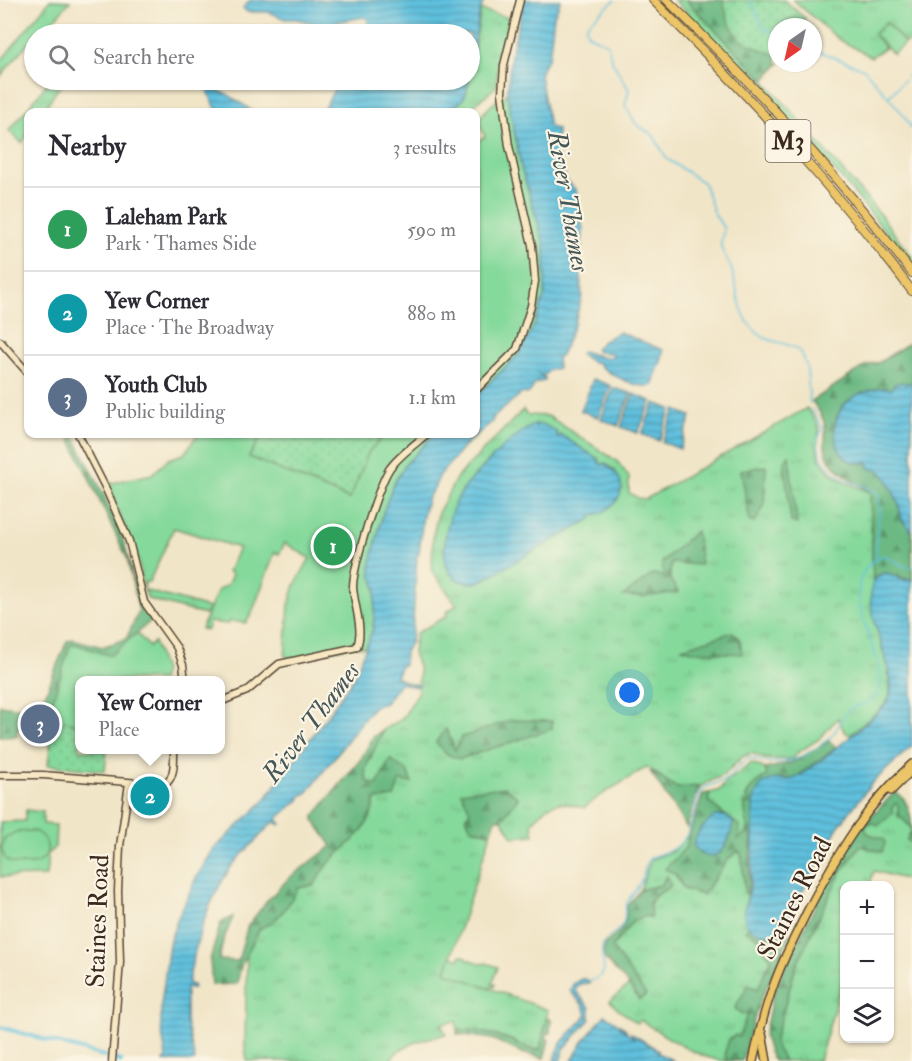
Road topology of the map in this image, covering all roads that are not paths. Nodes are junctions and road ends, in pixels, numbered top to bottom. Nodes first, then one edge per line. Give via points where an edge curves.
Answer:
1 (520, 0) edge
2 (653, 0) edge
3 (667, 0) edge
4 (912, 273) edge
5 (912, 291) edge
6 (0, 341) edge
7 (24, 368) edge
8 (480, 386) edge
9 (80, 438) edge
10 (422, 438) edge
11 (184, 676) edge
12 (225, 700) edge
13 (174, 754) edge
14 (912, 764) edge
15 (912, 770) edge
16 (0, 775) edge
17 (129, 783) junction
18 (877, 802) junction
19 (762, 1022) junction
20 (112, 1061) edge
21 (753, 1061) edge
22 (767, 1061) edge

1 - 8 street via 504,64 502,93 509,146 532,246 535,281 517,349
2 - 5 highway, M3 via 817,173
3 - 4 highway, M3 via 828,169
6 - 7 street
9 - 11 street via 129,541 141,596 177,648
10 - 12 street via 394,463 382,482 353,575 357,647 279,664 248,692
13 - 17 street via 168,782
14 - 18 main road, Staines Road
15 - 18 main road, Staines Road
16 - 17 street
17 - 20 street, Staines Road via 120,846 120,957
18 - 19 main road, Staines Road via 830,867 784,958
19 - 21 main road, Staines Road
19 - 22 main road, Staines Road

